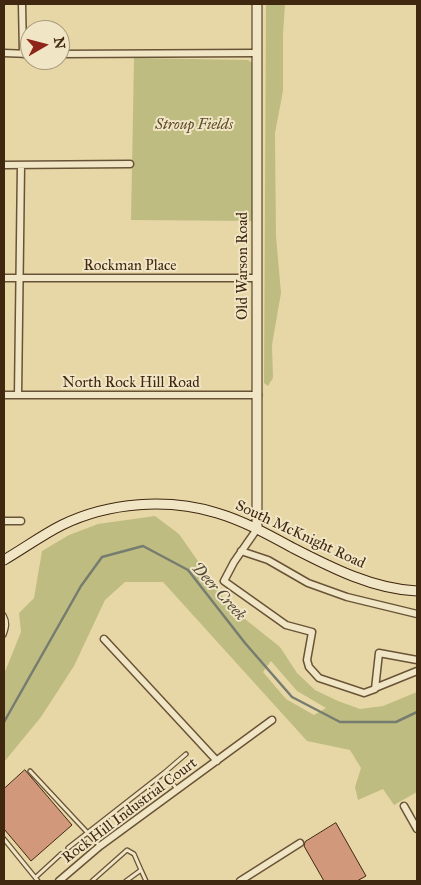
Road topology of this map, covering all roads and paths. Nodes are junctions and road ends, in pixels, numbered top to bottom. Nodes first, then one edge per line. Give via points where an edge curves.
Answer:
1 (22, 4) edge
2 (257, 4) edge
3 (23, 20) edge
4 (4, 53) edge
5 (256, 53) junction
6 (20, 54) edge
7 (70, 54) edge
8 (130, 164) dead end
9 (4, 165) edge
10 (21, 166) junction
11 (4, 278) edge
12 (21, 278) junction
13 (256, 278) junction
14 (4, 395) edge
15 (18, 395) junction
16 (258, 395) junction
17 (4, 521) edge
18 (21, 521) dead end
19 (257, 529) junction
20 (242, 551) junction
21 (4, 560) edge
22 (417, 591) edge
23 (417, 614) edge
24 (4, 615) edge
25 (4, 635) edge
26 (104, 639) dead end
27 (417, 660) edge
28 (417, 671) edge
29 (375, 688) junction
30 (272, 720) dead end
31 (186, 754) dead end
32 (218, 761) junction
33 (30, 771) dead end
34 (164, 773) junction
35 (178, 790) junction
36 (404, 806) dead end
37 (417, 829) edge
38 (88, 832) junction
39 (4, 839) edge
40 (300, 843) dead end
41 (100, 846) junction
42 (68, 848) dead end
43 (61, 854) dead end
44 (141, 870) junction
45 (37, 879) edge
46 (59, 881) edge
47 (92, 881) edge
48 (126, 881) edge
49 (146, 881) edge
50 (240, 881) edge

1 - 3 street
2 - 5 street, Old Warson Road
4 - 6 street
5 - 7 street
5 - 13 street, Old Warson Road
8 - 10 street
9 - 10 street
10 - 12 street
11 - 12 street, Rockman Place
12 - 13 street, Rockman Place
12 - 15 street
13 - 16 street, Old Warson Road
14 - 15 street, North Rock Hill Road
15 - 16 street, North Rock Hill Road
16 - 19 street, Old Warson Road
17 - 18 street
19 - 20 street
19 - 21 street, South McKnight Road via 217,513 176,505 132,505 93,513 62,525
19 - 22 street, South McKnight Road via 358,579
20 - 23 street via 268,560 308,583 347,597
20 - 29 street via 224,580 286,625 312,632 307,660 309,668 319,678 364,693
24 - 25 lane via 7,628
26 - 32 street, Rock Hill Industrial Court
27 - 29 street via 379,653
28 - 29 street
30 - 32 street, Rock Hill Industrial Court
31 - 34 lane
32 - 35 street, Rock Hill Industrial Court
33 - 38 lane
34 - 35 lane
34 - 38 lane
35 - 41 street, Rock Hill Industrial Court
36 - 37 street
38 - 41 lane
38 - 42 lane
39 - 45 lane
40 - 50 street
41 - 46 street, Rock Hill Industrial Court
43 - 45 lane
44 - 47 lane via 134,854 127,850
44 - 48 lane
44 - 49 lane

